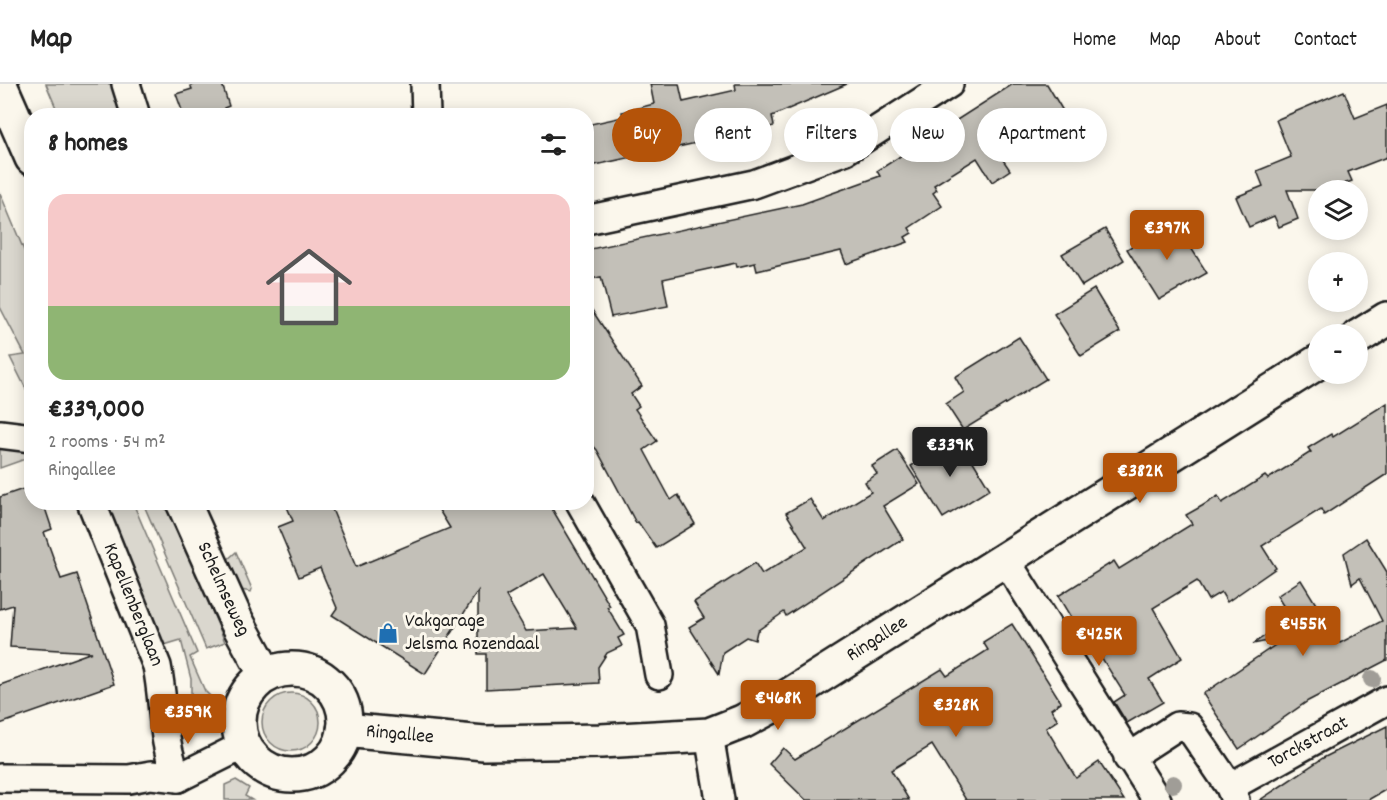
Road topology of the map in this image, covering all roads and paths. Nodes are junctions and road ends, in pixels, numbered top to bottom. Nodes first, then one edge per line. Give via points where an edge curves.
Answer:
1 (126, 84) edge
2 (425, 84) edge
3 (949, 84) edge
4 (0, 85) edge
5 (134, 108) edge
6 (426, 108) edge
7 (24, 140) edge
8 (594, 218) edge
9 (1387, 319) edge
10 (1368, 331) edge
11 (1308, 368) edge
12 (0, 434) edge
13 (24, 437) edge
14 (94, 510) edge
15 (187, 510) edge
16 (585, 510) edge
17 (1005, 559) junction
18 (267, 675) junction
19 (660, 675) dead end
20 (1387, 700) edge
21 (344, 730) junction
22 (709, 735) junction
23 (244, 745) junction
24 (1128, 758) junction
25 (0, 778) edge
26 (300, 788) edge
27 (171, 789) edge
28 (1233, 793) edge
29 (720, 800) edge
30 (1157, 800) edge

1 - 5 street
2 - 6 street
3 - 8 street via 846,150 754,184
4 - 7 main road
9 - 10 main road
11 - 17 main road, Ringallee
12 - 13 street
14 - 27 street, Kapellenberglaan via 157,666
15 - 18 main road, Schelmseweg via 236,620
16 - 19 street via 650,625
17 - 22 main road, Ringallee via 774,705
17 - 24 street
18 - 21 main road via 298,670 322,678 340,702 345,715
18 - 23 main road via 254,685 240,710
20 - 28 street, Torckstraat
21 - 22 main road, Ringallee via 484,743
21 - 26 main road via 340,746
22 - 29 street
23 - 26 main road via 254,759
23 - 27 street
24 - 28 street via 1177,726 1189,727
24 - 30 street
25 - 27 street via 129,779 151,775

